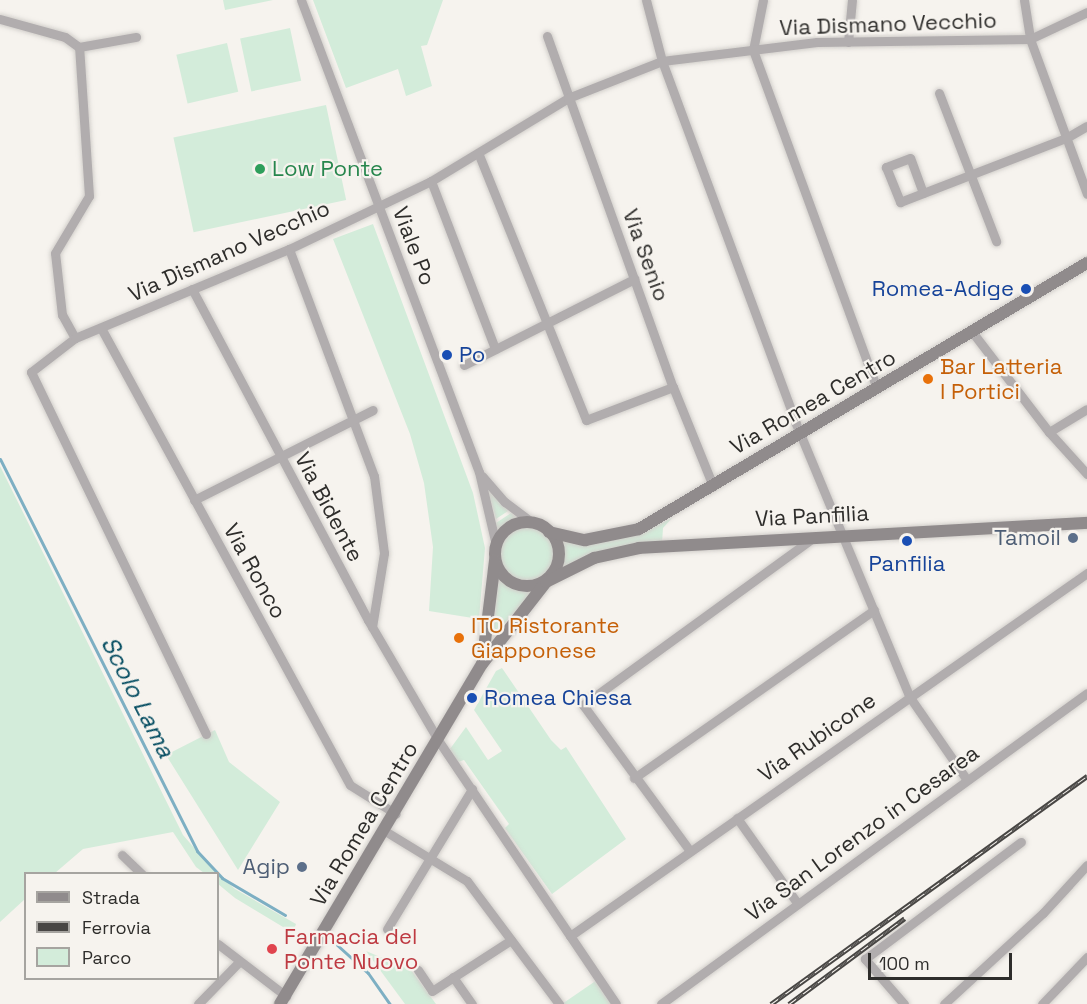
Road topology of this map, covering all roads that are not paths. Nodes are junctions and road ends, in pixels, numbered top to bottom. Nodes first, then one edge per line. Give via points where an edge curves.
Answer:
1 (301, 0) edge
2 (646, 0) edge
3 (763, 0) edge
4 (852, 0) edge
5 (1024, 0) edge
6 (1087, 12) edge
7 (0, 19) edge
8 (547, 36) dead end
9 (136, 37) dead end
10 (1030, 39) junction
11 (848, 42) junction
12 (80, 47) junction
13 (753, 50) junction
14 (662, 62) junction
15 (939, 93) dead end
16 (568, 98) junction
17 (1087, 126) edge
18 (1066, 138) junction
19 (479, 154) junction
20 (970, 173) junction
21 (431, 182) junction
22 (923, 193) junction
23 (1087, 194) edge
24 (377, 204) junction
25 (996, 241) dead end
26 (289, 249) junction
27 (1087, 263) edge
28 (634, 279) junction
29 (192, 289) junction
30 (547, 322) junction
31 (101, 328) junction
32 (973, 333) junction
33 (75, 338) junction
34 (495, 349) junction
35 (464, 365) dead end
36 (673, 387) junction
37 (877, 388) junction
38 (1087, 409) edge
39 (373, 410) dead end
40 (353, 423) junction
41 (799, 432) junction
42 (1049, 432) junction
43 (281, 459) junction
44 (479, 472) junction
45 (1087, 474) edge
46 (713, 486) junction
47 (194, 500) junction
48 (533, 523) junction
49 (1087, 523) edge
50 (549, 532) junction
51 (843, 535) junction
52 (815, 536) junction
53 (496, 545) junction
54 (495, 560) junction
55 (1087, 573) edge
56 (546, 582) junction
57 (874, 610) junction
58 (372, 627) junction
59 (482, 664) junction
60 (1087, 693) edge
61 (909, 696) junction
62 (206, 734) dead end
63 (438, 740) junction
64 (634, 778) junction
65 (967, 780) junction
66 (472, 789) junction
67 (396, 814) junction
68 (737, 818) junction
69 (385, 831) junction
70 (1021, 842) dead end
71 (690, 851) junction
72 (122, 855) dead end
73 (428, 856) junction
74 (1087, 865) edge
75 (141, 872) edge
76 (798, 904) junction
77 (387, 929) dead end
78 (570, 936) junction
79 (511, 940) junction
80 (219, 945) edge
81 (1087, 957) edge
82 (238, 963) junction
83 (418, 970) dead end
84 (453, 977) junction
85 (283, 1000) edge
86 (198, 1004) edge
87 (472, 1004) edge
88 (559, 1004) edge
89 (616, 1004) edge
90 (661, 1004) edge
91 (904, 1004) edge
92 (944, 1004) edge
93 (1042, 1004) edge

1 - 24 street, Viale Po
2 - 14 street
3 - 13 street
4 - 11 street
5 - 10 street
6 - 10 street
7 - 12 street via 65,38
8 - 16 street, Via Senio
9 - 12 street
10 - 11 street, Via Dismano Vecchio
10 - 18 street
11 - 13 street, Via Dismano Vecchio
12 - 33 street via 89,196 55,254 62,315
13 - 14 street, Via Dismano Vecchio
13 - 37 street
14 - 16 street, Via Dismano Vecchio
14 - 41 street
15 - 20 street
16 - 19 street, Via Dismano Vecchio
16 - 28 street, Via Senio
17 - 18 street
18 - 20 street
18 - 23 street
19 - 21 street, Via Dismano Vecchio
19 - 30 street
20 - 22 street
20 - 25 street
21 - 24 street, Via Dismano Vecchio
21 - 34 street
22 - 22 street via 900,202 886,167 910,158
24 - 26 street, Via Dismano Vecchio
24 - 44 street, Viale Po
26 - 29 street, Via Dismano Vecchio
26 - 40 street via 315,310
27 - 32 street, Via Romea Centro
28 - 30 street
28 - 36 street, Via Senio
29 - 31 street, Via Dismano Vecchio
29 - 43 street, Via Bidente
30 - 34 street
30 - 36 street via 586,420
31 - 33 street, Via Dismano Vecchio
31 - 47 street, Via Ronco
32 - 37 street, Via Romea Centro
32 - 42 street
33 - 62 street, Via Dismano Vecchio via 31,372
34 - 35 street
36 - 46 street, Via Senio
37 - 41 street, Via Romea Centro
38 - 42 street
39 - 40 street
40 - 43 street
40 - 58 street via 374,476 384,553
41 - 46 street, Via Romea Centro
41 - 51 street
42 - 45 street
43 - 47 street
43 - 58 street, Via Bidente
44 - 48 street, Viale Po via 505,502
44 - 53 street, Viale Po
46 - 50 street, Via Romea Centro via 648,524 618,535 585,540
47 - 67 street, Via Ronco via 351,785
48 - 50 street
48 - 53 street via 506,529
49 - 51 street, Via Panfilia
50 - 56 street via 558,558
51 - 52 street, Via Panfilia
51 - 57 street
52 - 56 street, Via Panfilia via 639,548 594,558
52 - 64 street via 583,705
53 - 54 street
54 - 56 street via 499,570 514,584 536,586
54 - 59 street, Via Romea Centro
55 - 61 street, Via Rubicone
56 - 59 street, Via Romea Centro
57 - 61 street
57 - 64 street
58 - 63 street, Via Bidente
59 - 63 street, Via Romea Centro
60 - 65 street, Via San Lorenzo in Cesarea
61 - 65 street
61 - 68 street, Via Rubicone
63 - 66 street, Via Bidente
63 - 67 street, Via Romea Centro
64 - 71 street
65 - 76 street, Via San Lorenzo in Cesarea
66 - 73 street
66 - 78 street, Via Bidente
67 - 69 street, Via Romea Centro
68 - 71 street, Via Rubicone
68 - 76 street
69 - 73 street
69 - 85 street, Via Romea Centro
70 - 91 street via 865,959
71 - 78 street, Via Rubicone
72 - 75 street
73 - 77 street
73 - 79 street via 467,881
74 - 92 street via 1043,913
76 - 90 street, Via San Lorenzo in Cesarea
78 - 89 street, Via Bidente
79 - 84 street
79 - 88 street
80 - 82 street
81 - 93 street
82 - 85 street
82 - 86 street
83 - 84 street via 432,991
84 - 87 street

